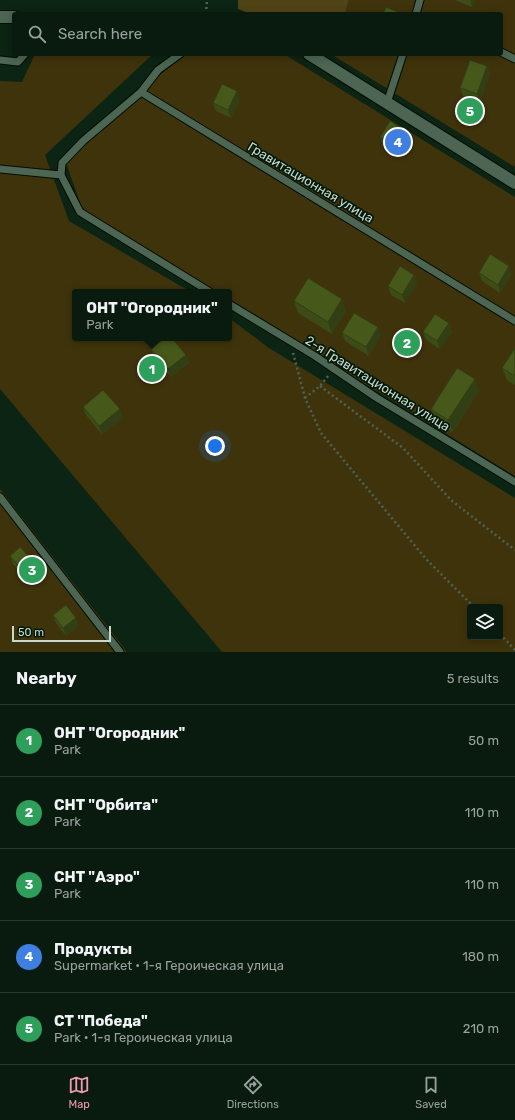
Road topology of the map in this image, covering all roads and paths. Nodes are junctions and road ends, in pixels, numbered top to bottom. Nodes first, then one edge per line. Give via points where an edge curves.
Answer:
1 (207, 0) edge
2 (420, 0) edge
3 (206, 12) edge
4 (417, 12) edge
5 (0, 17) edge
6 (12, 17) edge
7 (503, 53) edge
8 (23, 56) edge
9 (177, 56) edge
10 (312, 56) edge
11 (402, 56) edge
12 (515, 58) edge
13 (0, 60) edge
14 (141, 92) junction
15 (387, 103) junction
16 (0, 168) edge
17 (62, 175) junction
18 (515, 183) edge
19 (205, 289) edge
20 (232, 306) edge
21 (515, 321) edge
22 (290, 341) junction
23 (334, 370) junction
24 (320, 386) junction
25 (305, 398) junction
26 (515, 482) edge
27 (0, 497) edge
28 (515, 550) edge
29 (471, 604) edge
30 (503, 637) edge
31 (515, 650) edge
32 (120, 652) edge

1 - 3 path
2 - 4 lane
5 - 6 street
7 - 12 lane
8 - 13 lane via 18,62
9 - 14 lane via 158,70
10 - 15 street
11 - 15 lane
14 - 17 lane via 83,141 62,163
14 - 21 lane, Гравитационная улица
15 - 18 street
16 - 17 lane
17 - 19 lane via 80,212
20 - 22 lane, 2-я Гравитационная улица
22 - 23 lane, 2-я Гравитационная улица
22 - 25 path
23 - 24 path
23 - 26 lane, 2-я Гравитационная улица
24 - 25 path
24 - 28 path via 403,448 452,501
25 - 29 path via 321,433 426,558
27 - 32 lane
30 - 31 path

